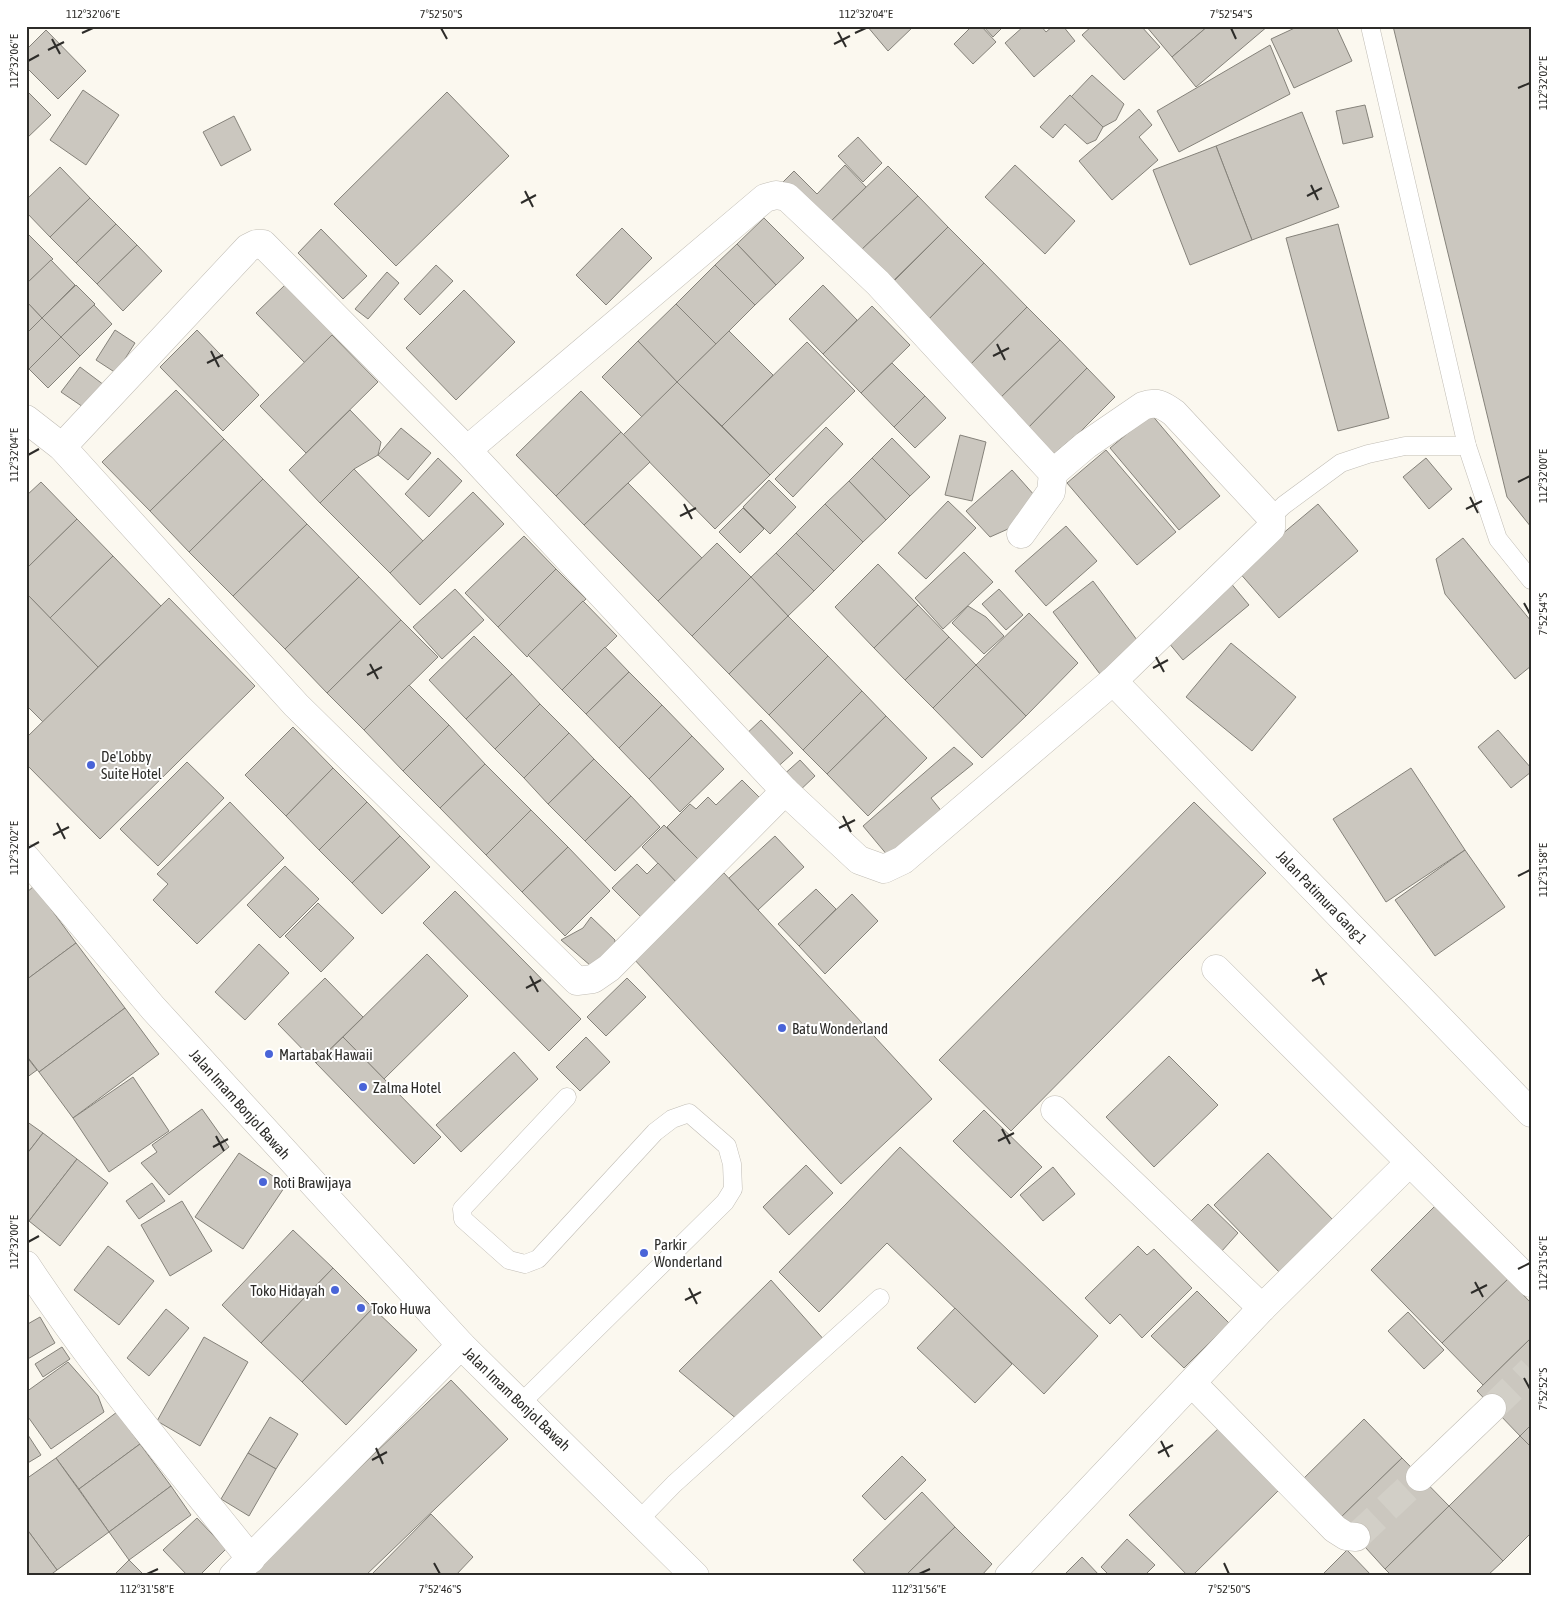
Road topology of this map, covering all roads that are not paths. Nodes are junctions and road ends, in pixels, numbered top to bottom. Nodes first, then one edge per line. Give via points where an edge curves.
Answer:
1 (1370, 26) edge
2 (26, 419) edge
3 (1467, 446) junction
4 (62, 447) junction
5 (467, 450) junction
6 (1053, 473) junction
7 (1278, 511) junction
8 (1022, 534) dead end
9 (1531, 580) edge
10 (1113, 681) junction
11 (785, 791) junction
12 (26, 858) edge
13 (1216, 969) dead end
14 (567, 1097) dead end
15 (1055, 1110) dead end
16 (1531, 1113) edge
17 (1410, 1163) junction
18 (26, 1265) edge
19 (1531, 1283) edge
20 (880, 1298) dead end
21 (1262, 1308) junction
22 (461, 1345) junction
23 (1192, 1383) junction
24 (522, 1403) junction
25 (1492, 1408) tunnel mouth
26 (1420, 1477) tunnel mouth
27 (639, 1520) junction
28 (1356, 1537) dead end
29 (242, 1567) edge
30 (685, 1573) edge
31 (1010, 1576) edge

1 - 3 lane
2 - 4 street
3 - 7 lane via 1405,446 1341,463
3 - 9 lane via 1498,539
4 - 5 street via 248,248 263,244
4 - 11 street via 296,705 577,981 593,979 610,968
5 - 6 street via 765,198 776,195 787,197 878,283
5 - 11 street
6 - 7 street via 1086,445 1154,402 1174,413
6 - 8 street via 1051,492
7 - 10 street via 1271,528
10 - 11 street via 903,860 884,869 859,860
10 - 16 street, Jalan Patimura Gang 1
12 - 22 street, Jalan Imam Bonjol Bawah via 153,1008
13 - 17 street
14 - 24 lane via 462,1209 462,1219 510,1260 524,1264 538,1259 655,1132 672,1119 689,1112 727,1146 732,1164 732,1189 725,1202
15 - 21 street
17 - 19 street
17 - 21 street
18 - 29 street
20 - 27 lane via 674,1484
21 - 23 street
22 - 24 street, Jalan Imam Bonjol Bawah
22 - 29 street
23 - 28 street via 1335,1529 1346,1536
23 - 31 street
24 - 27 street, Jalan Imam Bonjol Bawah
25 - 26 street
27 - 30 street, Jalan Imam Bonjol Bawah

